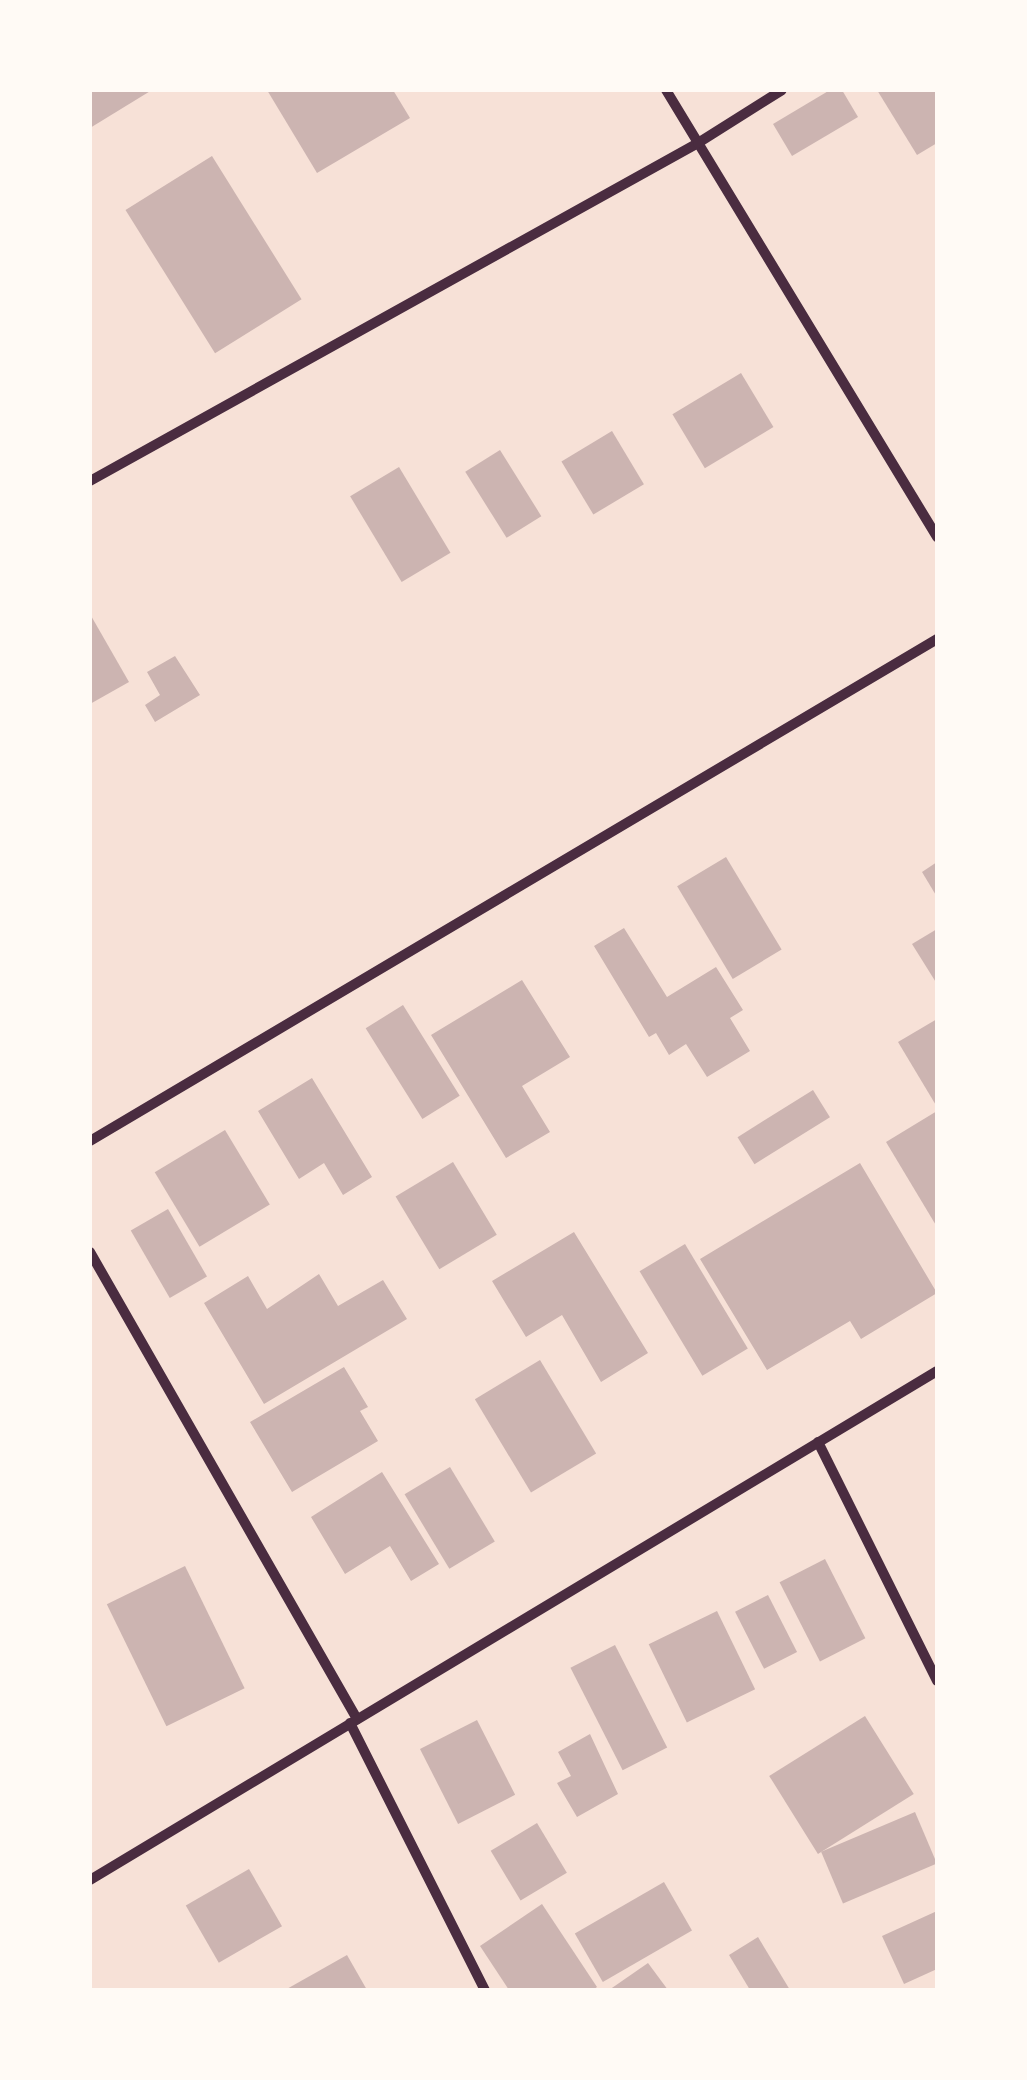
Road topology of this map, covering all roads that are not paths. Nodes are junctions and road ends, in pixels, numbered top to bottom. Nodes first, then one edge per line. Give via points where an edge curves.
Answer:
1 (666, 90) edge
2 (782, 90) edge
3 (698, 143) junction
4 (90, 481) edge
5 (937, 537) edge
6 (937, 639) edge
7 (90, 1140) edge
8 (90, 1252) edge
9 (937, 1370) edge
10 (818, 1442) junction
11 (937, 1681) edge
12 (353, 1721) junction
13 (90, 1880) edge
14 (485, 1990) edge

1 - 3 street
2 - 3 street
3 - 4 street
3 - 5 street
6 - 7 street
8 - 12 street
9 - 10 street
10 - 11 street
10 - 12 street
12 - 13 street
12 - 14 street

